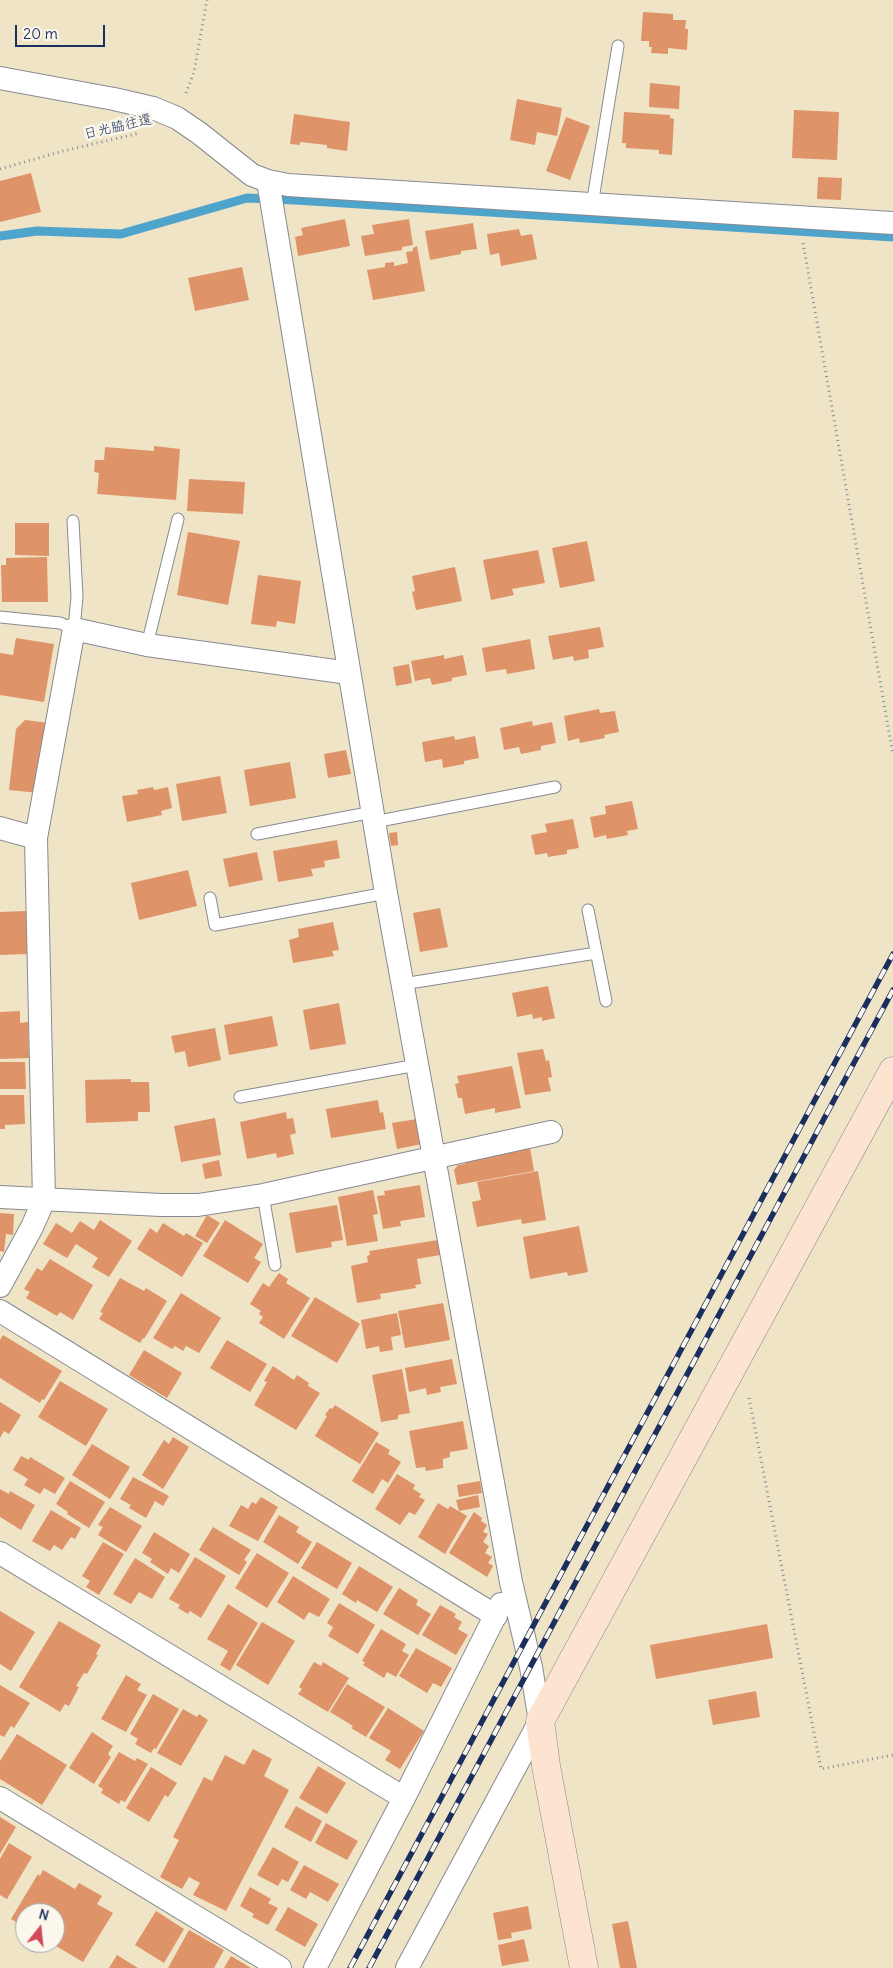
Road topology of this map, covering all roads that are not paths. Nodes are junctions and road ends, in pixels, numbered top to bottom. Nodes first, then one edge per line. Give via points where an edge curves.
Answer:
1 (618, 46) dead end
2 (0, 78) edge
3 (268, 182) junction
4 (592, 205) junction
5 (893, 223) edge
6 (178, 519) dead end
7 (73, 521) dead end
8 (0, 617) edge
9 (74, 630) junction
10 (148, 645) junction
11 (349, 673) junction
12 (555, 787) dead end
13 (373, 817) junction
14 (0, 828) edge
15 (257, 834) dead end
16 (36, 838) junction
17 (386, 893) junction
18 (210, 898) dead end
19 (588, 910) dead end
20 (596, 953) junction
21 (403, 984) junction
22 (606, 1001) dead end
23 (417, 1065) junction
24 (893, 1071) edge
25 (240, 1097) dead end
26 (551, 1132) dead end
27 (433, 1157) junction
28 (263, 1195) junction
29 (0, 1197) edge
30 (44, 1200) junction
31 (275, 1265) dead end
32 (0, 1286) edge
33 (0, 1311) edge
34 (0, 1553) edge
35 (511, 1582) junction
36 (496, 1616) junction
37 (540, 1721) junction
38 (0, 1798) edge
39 (404, 1798) junction
40 (280, 1968) edge
41 (315, 1968) edge
42 (407, 1968) edge
43 (584, 1968) edge

1 - 4 lane
2 - 3 street via 153,108 177,118 252,175
3 - 4 street
3 - 11 street
4 - 5 street
6 - 10 lane
7 - 9 lane via 77,596
8 - 9 lane via 60,623
9 - 10 street
9 - 16 street
10 - 11 street
11 - 13 street
12 - 13 lane
13 - 15 lane
13 - 17 street
14 - 16 street
16 - 30 street
17 - 18 lane via 215,925
17 - 21 street
19 - 20 lane
20 - 21 lane
20 - 22 lane
21 - 23 street
23 - 25 lane
23 - 27 street
24 - 37 street
26 - 27 street
27 - 28 street
27 - 35 street
28 - 30 street via 198,1205
28 - 31 lane
29 - 30 street
30 - 32 street
33 - 36 street
34 - 39 street
35 - 36 street
35 - 37 street
36 - 39 street
37 - 42 street
37 - 43 street
38 - 40 street
39 - 41 street

